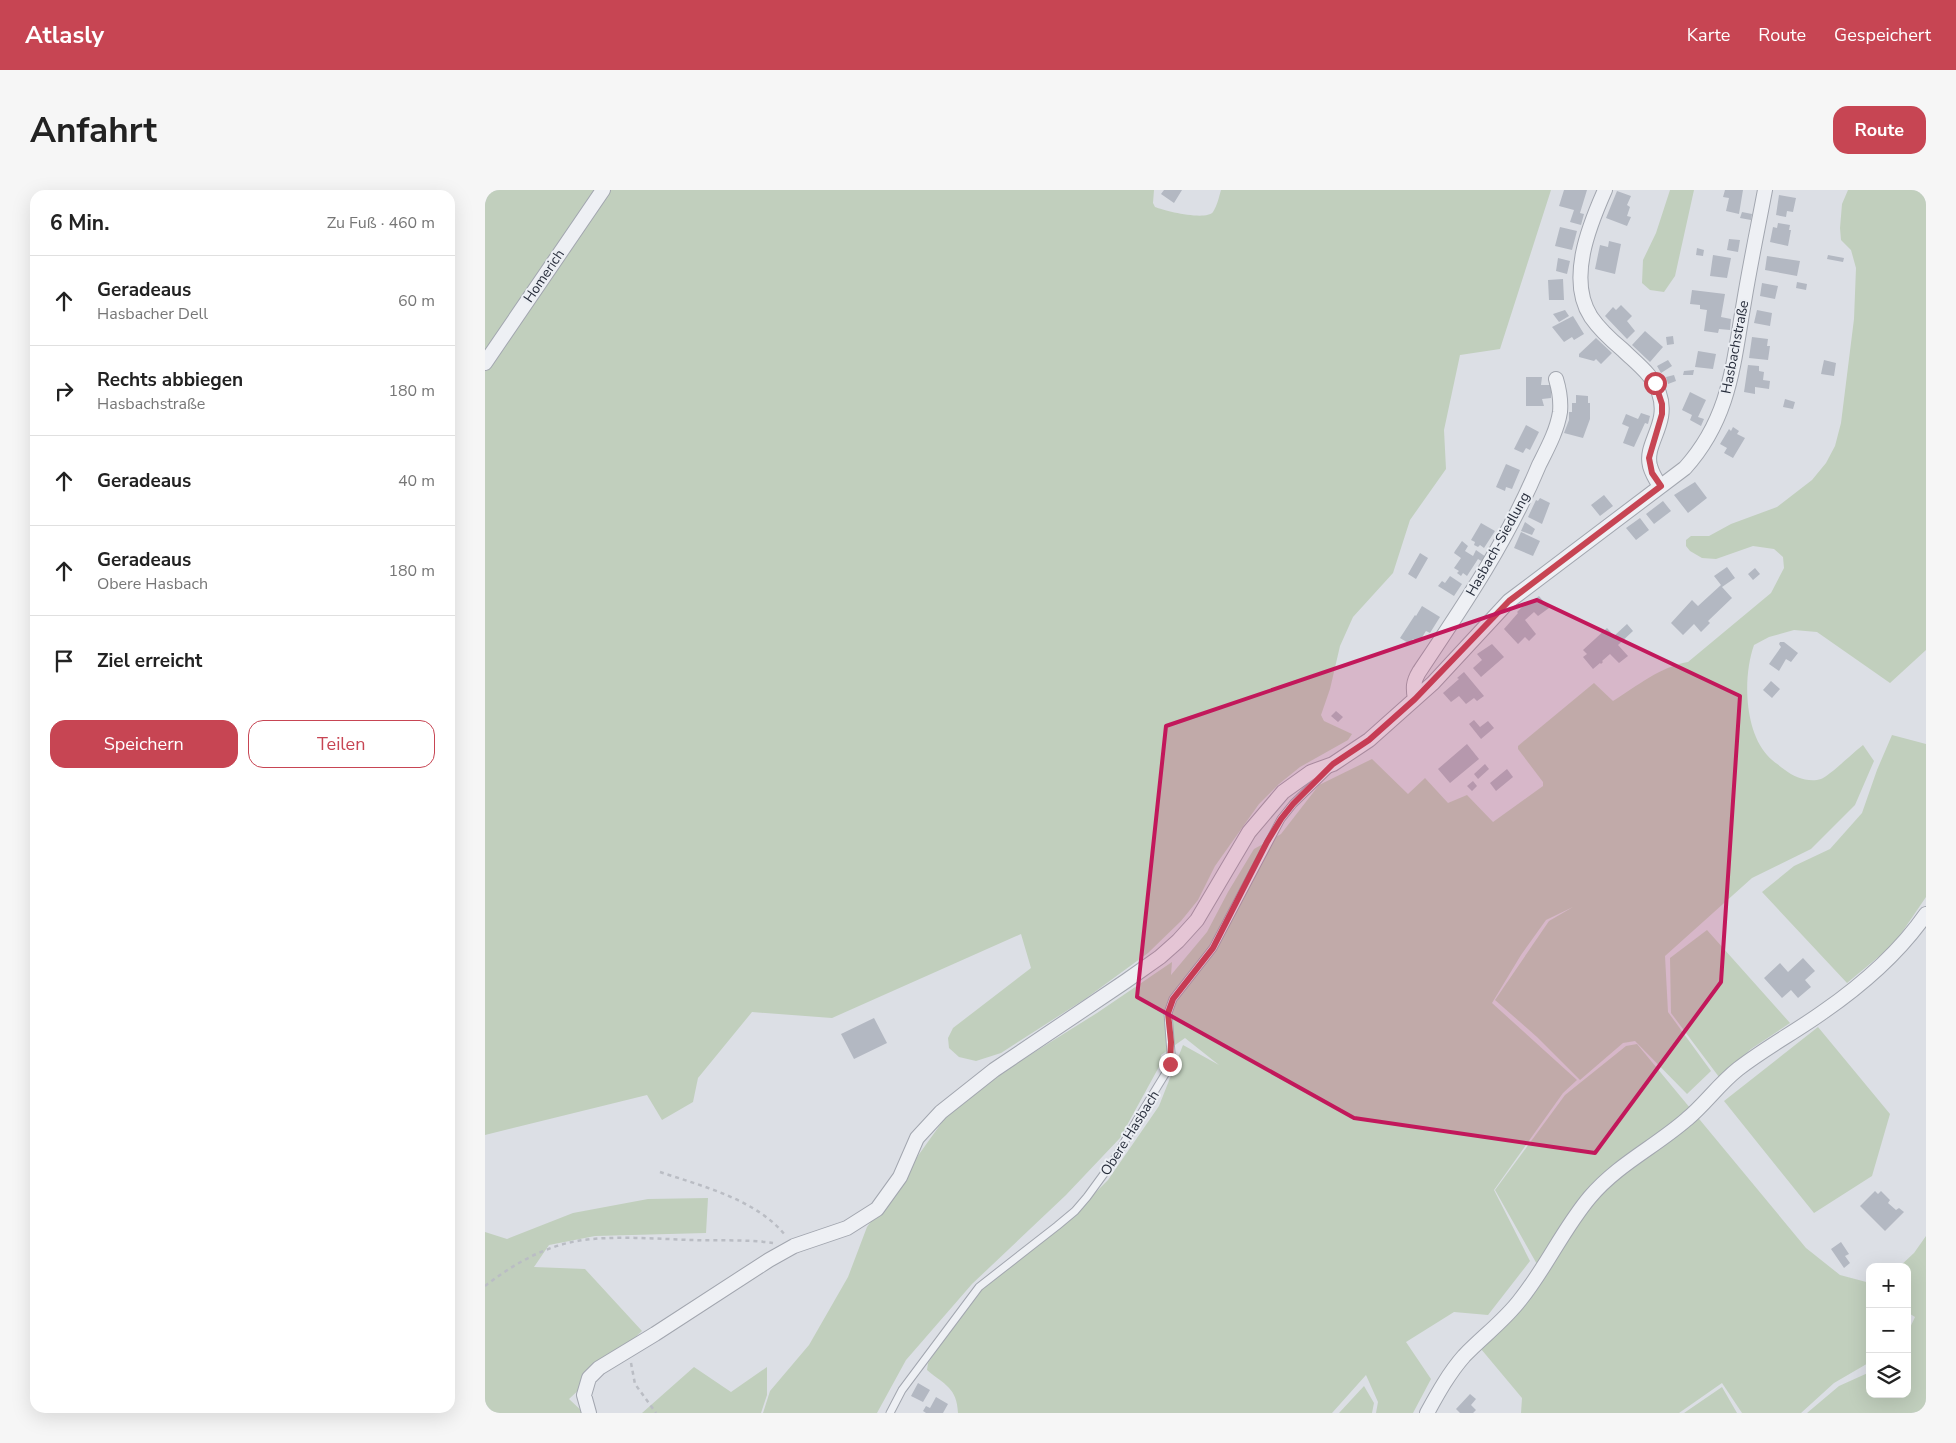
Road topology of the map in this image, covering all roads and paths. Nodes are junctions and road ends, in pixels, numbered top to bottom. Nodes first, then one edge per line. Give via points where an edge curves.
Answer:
1 (603, 190) edge
2 (1605, 190) edge
3 (1765, 190) edge
4 (485, 363) edge
5 (1556, 379) dead end
6 (1661, 486) junction
7 (1415, 699) junction
8 (1333, 764) junction
9 (1926, 914) edge
10 (660, 1172) dead end
11 (794, 1246) junction
12 (485, 1286) edge
13 (629, 1349) junction
14 (589, 1413) edge
15 (656, 1413) edge
16 (890, 1413) edge
17 (1427, 1413) edge

1 - 4 street, Homerich
2 - 6 street via 1584,254 1581,273 1584,302 1601,330 1655,383 1662,414 1649,458 1652,473
3 - 6 street, Hasbachstraße via 1728,393 1705,441 1692,459
5 - 7 street, Hasbach-Siedlung via 1560,412 1535,475 1491,563 1414,681
6 - 7 street, Hasbachstraße via 1509,601
7 - 8 street, Hasbachstraße via 1369,740
8 - 11 street, Hasbachstraße via 1311,772 1266,809 1197,920 1178,941 1160,957 994,1070 941,1112 917,1138 900,1177 877,1208 847,1228
8 - 16 lane, Obere Hasbach via 1281,819 1213,948 1173,999 1168,1013 1171,1053 1167,1071 1114,1160 1075,1211 979,1288 902,1390
9 - 17 street via 1873,973 1822,1013 1737,1070 1687,1119 1601,1184 1520,1300 1463,1358
10 - 11 path via 714,1190 759,1211
11 - 12 path via 768,1242 577,1241 528,1258
11 - 13 street, Hasbachstraße
13 - 14 street, Hasbachstraße via 589,1378 584,1395
13 - 15 path via 635,1384

